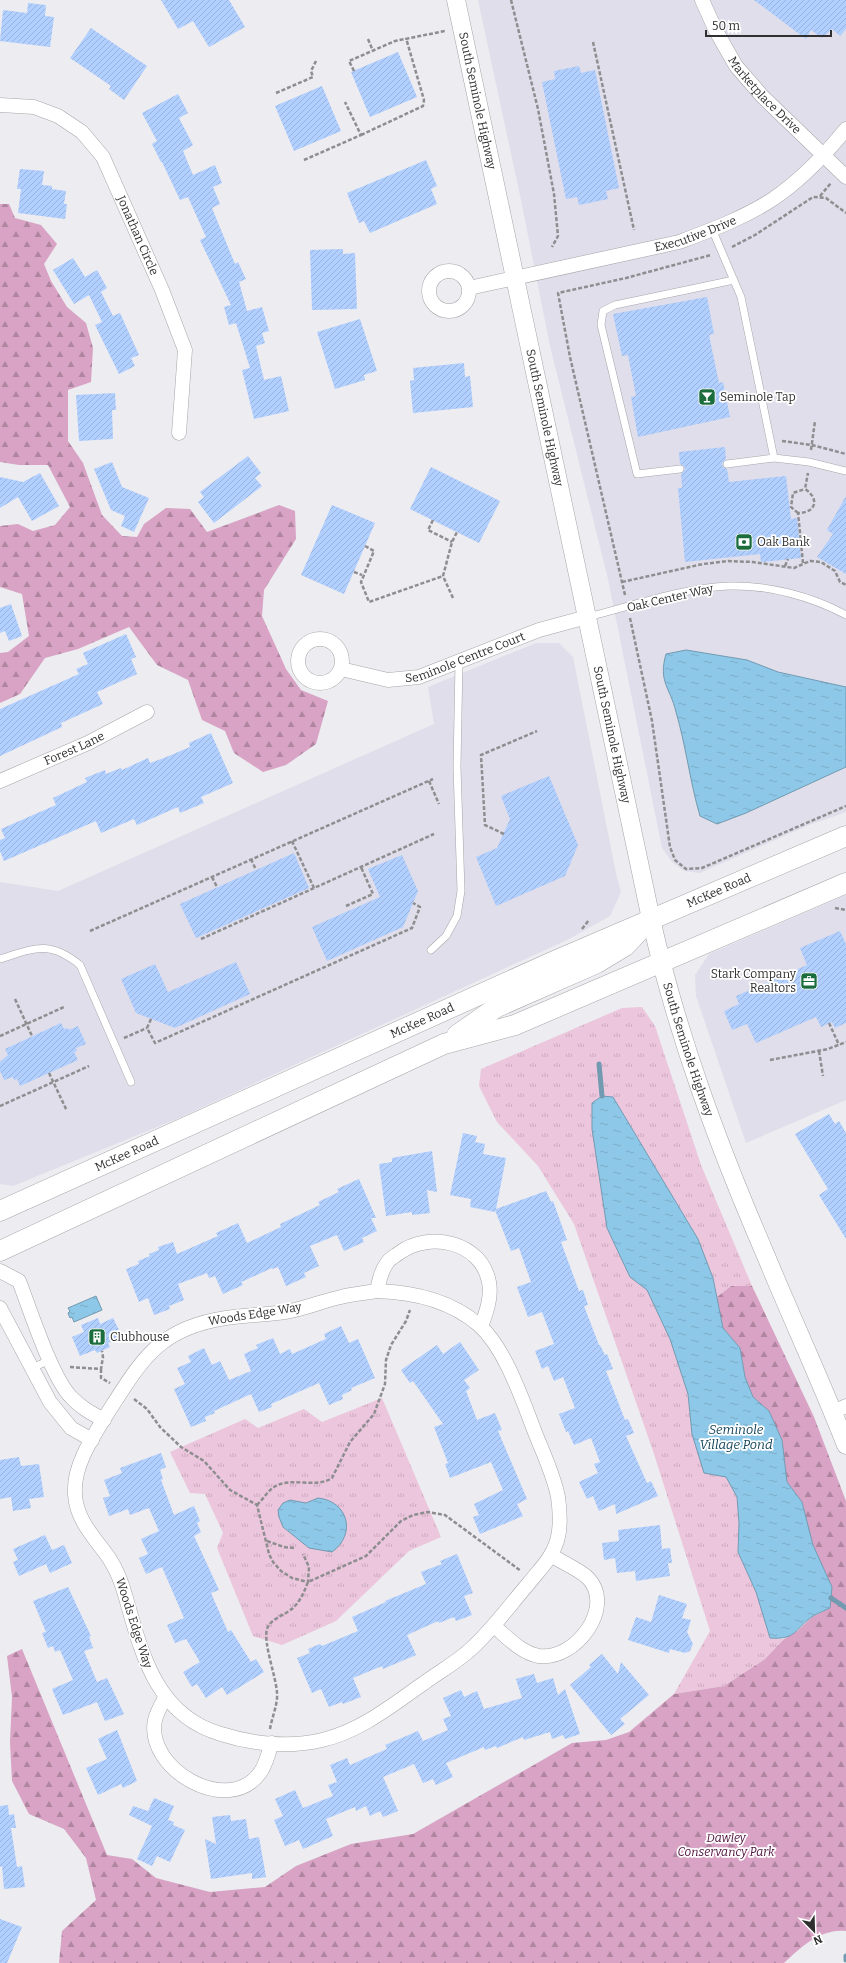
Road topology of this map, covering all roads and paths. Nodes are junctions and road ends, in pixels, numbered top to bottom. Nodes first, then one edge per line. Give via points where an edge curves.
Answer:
1 (456, 0) edge
2 (510, 0) edge
3 (702, 0) edge
4 (462, 28) junction
5 (368, 38) dead end
6 (406, 38) junction
7 (593, 42) dead end
8 (373, 50) junction
9 (316, 61) dead end
10 (354, 71) dead end
11 (276, 93) dead end
12 (346, 102) dead end
13 (0, 105) edge
14 (846, 130) edge
15 (361, 135) junction
16 (823, 156) junction
17 (304, 160) dead end
18 (846, 177) edge
19 (712, 229) junction
20 (634, 230) dead end
21 (552, 247) dead end
22 (514, 279) junction
23 (734, 280) junction
24 (469, 288) dead end
25 (558, 293) dead end
26 (815, 421) dead end
27 (179, 433) dead end
28 (770, 440) junction
29 (812, 445) junction
30 (846, 454) edge
31 (774, 458) junction
32 (810, 462) junction
33 (727, 464) dead end
34 (680, 469) dead end
35 (846, 471) edge
36 (805, 488) junction
37 (798, 513) junction
38 (433, 520) dead end
39 (457, 532) dead end
40 (452, 542) junction
41 (365, 546) dead end
42 (788, 559) dead end
43 (803, 563) junction
44 (785, 566) junction
45 (354, 572) dead end
46 (362, 575) junction
47 (443, 576) junction
48 (622, 582) junction
49 (846, 585) edge
50 (625, 596) dead end
51 (453, 598) dead end
52 (846, 615) edge
53 (587, 617) junction
54 (630, 618) dead end
55 (459, 662) junction
56 (341, 669) dead end
57 (147, 712) dead end
58 (538, 731) dead end
59 (433, 779) dead end
60 (0, 781) edge
61 (429, 781) junction
62 (439, 804) dead end
63 (846, 806) edge
64 (434, 834) dead end
65 (504, 834) dead end
66 (846, 836) edge
67 (292, 841) junction
68 (251, 859) junction
69 (361, 867) junction
70 (256, 870) dead end
71 (212, 877) junction
72 (846, 883) edge
73 (217, 887) dead end
74 (314, 888) junction
75 (413, 903) dead end
76 (346, 906) dead end
77 (834, 908) dead end
78 (846, 910) edge
79 (651, 919) junction
80 (90, 931) dead end
81 (201, 939) dead end
82 (431, 950) dead end
83 (0, 959) edge
84 (660, 962) junction
85 (15, 999) dead end
86 (64, 1007) dead end
87 (151, 1019) dead end
88 (829, 1023) dead end
89 (27, 1024) junction
90 (147, 1028) junction
91 (0, 1036) edge
92 (32, 1036) dead end
93 (114, 1042) junction
94 (846, 1042) edge
95 (444, 1044) junction
96 (839, 1045) junction
97 (819, 1051) junction
98 (770, 1060) dead end
99 (89, 1066) dead end
100 (49, 1073) dead end
101 (823, 1076) dead end
102 (53, 1082) junction
103 (132, 1082) dead end
104 (0, 1106) edge
105 (67, 1111) dead end
106 (0, 1211) edge
107 (0, 1251) edge
108 (0, 1271) edge
109 (377, 1291) junction
110 (415, 1295) junction
111 (0, 1308) edge
112 (482, 1327) junction
113 (102, 1351) dead end
114 (53, 1366) junction
115 (32, 1368) junction
116 (122, 1390) junction
117 (840, 1409) edge
118 (104, 1420) junction
119 (92, 1440) junction
120 (846, 1445) edge
121 (257, 1505) junction
122 (267, 1541) junction
123 (294, 1548) dead end
124 (303, 1554) dead end
125 (551, 1555) junction
126 (532, 1579) junction
127 (308, 1582) junction
128 (494, 1626) junction
129 (166, 1698) junction
130 (272, 1743) junction

1 - 4 street, South Seminole Highway
2 - 21 path via 538,108 554,194 558,236
3 - 16 street, Marketplace Drive via 736,66 762,96
4 - 6 path
4 - 22 street, South Seminole Highway
5 - 8 path
6 - 8 path
6 - 15 path via 424,100 423,106
7 - 20 path
8 - 10 path via 349,61
9 - 11 path via 311,71 313,77
12 - 15 path
13 - 27 street, Jonathan Circle via 34,108 58,116 82,132 103,157 162,290 185,350
14 - 16 street, Executive Drive
15 - 17 path
16 - 18 street, Marketplace Drive
16 - 19 street, Executive Drive via 773,198 743,216
19 - 22 street, Executive Drive via 679,242
19 - 23 lane
22 - 24 street, Executive Drive
22 - 53 street, South Seminole Highway
23 - 28 lane via 741,298
23 - 34 lane via 615,305 603,310 601,325 637,474
25 - 48 path via 570,357
26 - 29 path
28 - 29 path
28 - 31 lane
29 - 30 path
29 - 32 path
31 - 32 lane
31 - 33 lane
32 - 35 lane
32 - 36 path
36 - 37 path via 793,493 791,499 792,507
36 - 37 path via 813,495 815,501 812,508 804,513
37 - 43 path
38 - 40 path via 428,530
39 - 40 path
40 - 47 path
41 - 46 path via 374,551
42 - 44 path
43 - 44 path via 794,568
43 - 49 path via 821,562 835,571 840,582
44 - 48 path via 728,561
45 - 46 path
46 - 47 path via 361,582 369,602
47 - 51 path
48 - 50 path
52 - 53 lane, Oak Center Way via 784,592 728,586 664,598
53 - 55 street, Seminole Centre Court via 539,630
53 - 79 street, South Seminole Highway
54 - 63 path via 652,722 670,847 675,860 686,869 702,868
55 - 56 street, Seminole Centre Court via 419,677 388,680
55 - 82 lane via 457,767 462,891 457,916 446,936
57 - 60 street, Forest Lane via 88,742
58 - 65 path via 481,755 485,825
59 - 61 path
61 - 62 path
61 - 67 path
64 - 69 path
66 - 79 main road, McKee Road
67 - 68 path
67 - 74 path
68 - 70 path
68 - 71 path
69 - 74 path
69 - 76 path via 373,894
71 - 73 path
71 - 80 path
72 - 84 main road
74 - 81 path
75 - 90 path via 420,907 412,928 155,1043
77 - 78 path
79 - 84 street, South Seminole Highway
79 - 95 main road via 625,946 597,963 497,1007
79 - 106 main road, McKee Road
83 - 93 lane via 34,948 52,948 67,954 80,965
84 - 95 main road via 515,1025
84 - 117 street, South Seminole Highway via 704,1100 727,1162
85 - 89 path
86 - 89 path
87 - 90 path
88 - 96 path
89 - 91 path
89 - 92 path
90 - 93 path
93 - 103 lane
94 - 96 path
95 - 107 main road
96 - 97 path
97 - 98 path
97 - 101 path
99 - 102 path
100 - 102 path
102 - 104 path
102 - 105 path
108 - 114 street via 19,1281
109 - 110 street, Woods Edge Way
109 - 112 street via 387,1261 408,1247 432,1241 450,1242 467,1250 482,1264 489,1282 488,1306
109 - 116 street, Woods Edge Way via 344,1296 288,1312 226,1318 186,1328 174,1333 155,1347 138,1365
110 - 112 street, Woods Edge Way via 441,1303
110 - 121 path via 406,1321 391,1345 386,1360 384,1384 374,1414 350,1442 332,1478 321,1482 284,1482 275,1486
111 - 115 street
112 - 125 street, Woods Edge Way via 510,1371 554,1480 560,1518 559,1537
113 - 114 path via 100,1369
114 - 115 lane
114 - 118 street via 70,1396 86,1410
115 - 119 street via 50,1402 71,1428
116 - 118 street, Woods Edge Way
116 - 121 path via 148,1409 160,1427 181,1447 204,1460 230,1490
117 - 120 street, South Seminole Highway
118 - 119 street, Woods Edge Way
119 - 129 street, Woods Edge Way via 76,1478 76,1508 85,1527 111,1560 119,1575 140,1648
121 - 122 path
122 - 123 path
122 - 127 path via 269,1554 281,1570 292,1578
124 - 127 path via 309,1567
125 - 126 street, Woods Edge Way
125 - 128 street via 588,1578 594,1588 596,1613 583,1636 574,1645 557,1654 540,1656 525,1651
126 - 127 path via 445,1515 428,1512 401,1521 366,1556
126 - 128 street, Woods Edge Way
127 - 130 path via 302,1598 267,1629 277,1694 271,1724
128 - 130 street, Woods Edge Way via 468,1652 370,1721 321,1741
129 - 130 street, Woods Edge Way via 180,1714 214,1732 244,1741
129 - 130 street via 155,1720 156,1741 172,1769 182,1777 202,1786 222,1791 242,1787 259,1774

